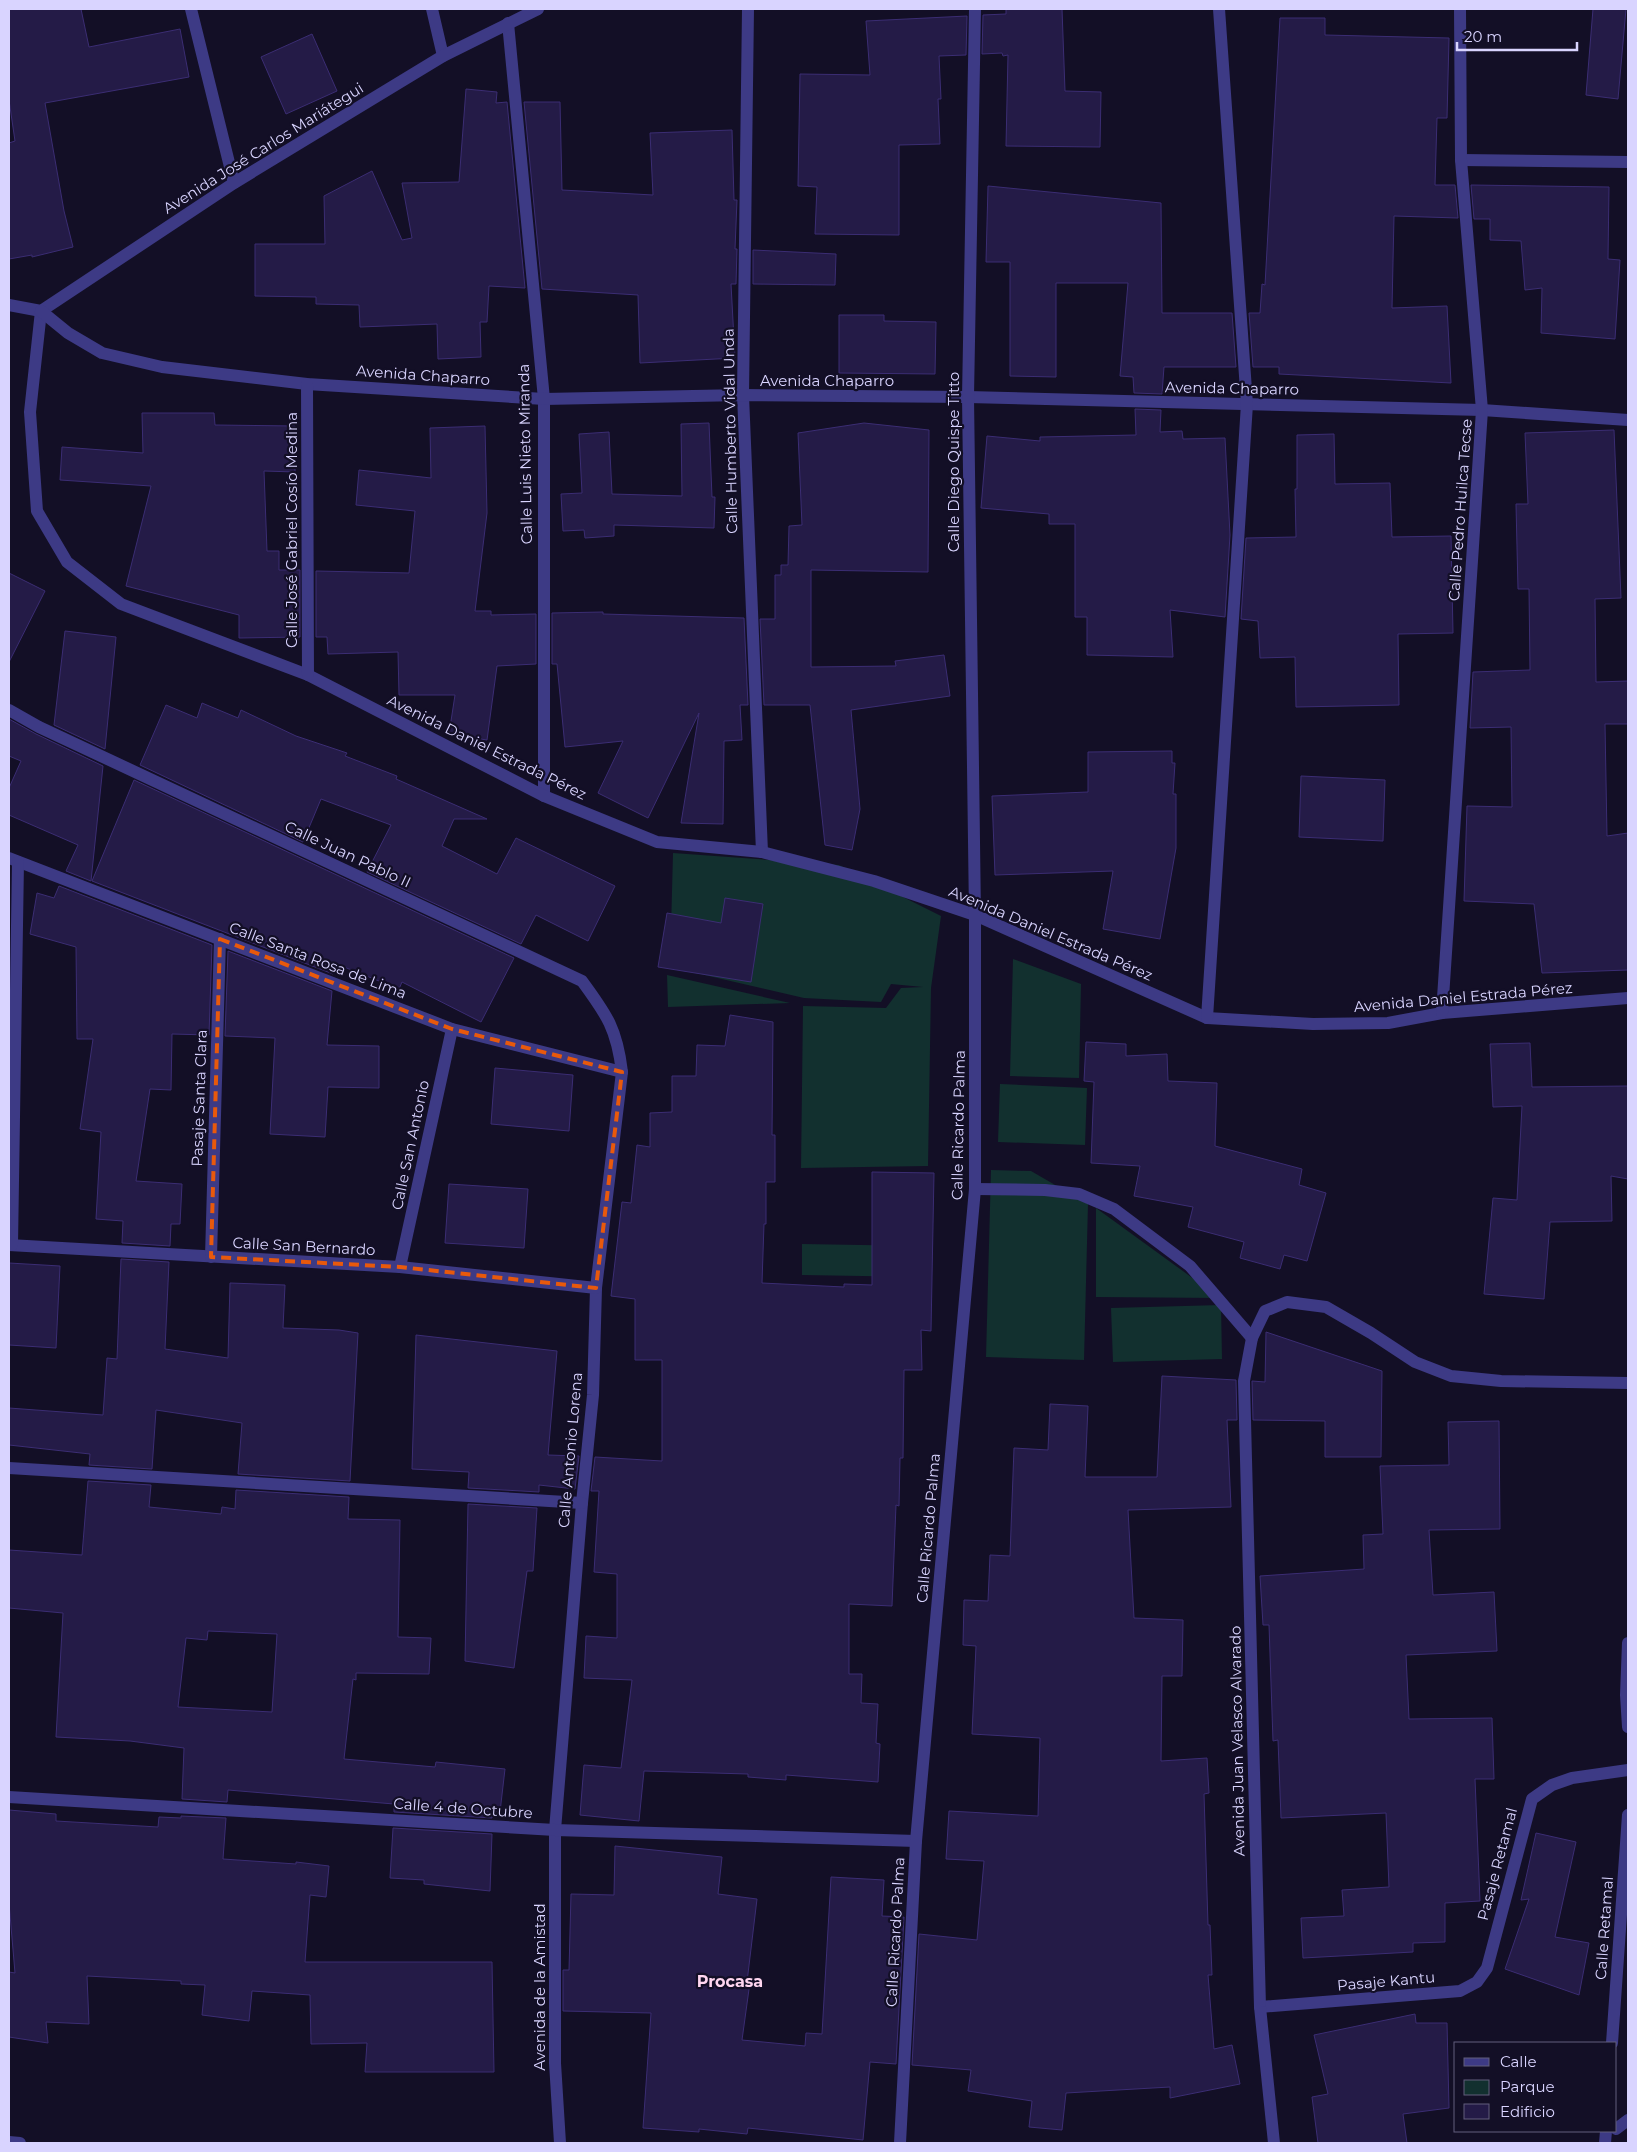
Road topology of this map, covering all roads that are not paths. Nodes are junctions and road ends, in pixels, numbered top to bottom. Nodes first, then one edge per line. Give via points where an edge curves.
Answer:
1 (191, 9) edge
2 (432, 9) edge
3 (538, 9) edge
4 (748, 9) edge
5 (975, 9) edge
6 (1219, 9) edge
7 (1460, 9) edge
8 (508, 23) junction
9 (443, 56) junction
10 (1461, 160) junction
11 (1628, 162) edge
12 (234, 183) junction
13 (9, 305) edge
14 (41, 311) junction
15 (306, 384) junction
16 (743, 395) junction
17 (968, 397) junction
18 (544, 399) junction
19 (1247, 404) junction
20 (1482, 410) junction
21 (1628, 420) edge
22 (308, 675) junction
23 (9, 710) edge
24 (544, 796) junction
25 (762, 852) junction
26 (14, 860) edge
27 (975, 915) junction
28 (220, 939) junction
29 (1628, 998) edge
30 (1442, 1013) junction
31 (1207, 1018) junction
32 (452, 1029) junction
33 (622, 1072) junction
34 (975, 1189) junction
35 (10, 1245) edge
36 (211, 1257) junction
37 (400, 1267) junction
38 (596, 1288) junction
39 (1252, 1338) junction
40 (1628, 1383) edge
41 (9, 1468) edge
42 (582, 1503) junction
43 (1628, 1643) edge
44 (1628, 1727) edge
45 (1628, 1770) edge
46 (9, 1797) edge
47 (1628, 1815) edge
48 (555, 1830) junction
49 (916, 1841) junction
50 (1490, 1950) joint
51 (1260, 2007) junction
52 (1612, 2042) edge
53 (1628, 2120) edge
54 (1617, 2128) edge
55 (9, 2142) edge
56 (20, 2143) edge
57 (560, 2143) edge
58 (900, 2143) edge
59 (1274, 2143) edge

1 - 12 street
2 - 9 street
3 - 8 street, Avenida José Carlos Mariátegui
4 - 16 street, Calle Humberto Vidal Unda
5 - 17 street, Calle Diego Quispe Titto
6 - 19 street
7 - 10 street, Calle Pedro Huilca Tecse
8 - 9 street, Avenida José Carlos Mariátegui
8 - 18 street, Calle Luis Nieto Miranda
9 - 12 street, Avenida José Carlos Mariátegui
10 - 11 street
10 - 20 street, Calle Pedro Huilca Tecse
12 - 14 street, Avenida José Carlos Mariátegui
13 - 14 street
14 - 15 street, Avenida Chaparro via 68,333 102,352 162,367
14 - 22 street, Avenida Daniel Estrada Pérez via 30,412 37,511 67,562 121,604
15 - 18 street, Avenida Chaparro
15 - 22 street, Calle José Gabriel Cosío Medina
16 - 17 street, Avenida Chaparro
16 - 18 street, Avenida Chaparro
16 - 25 street, Calle Humberto Vidal Unda
17 - 19 street, Avenida Chaparro
17 - 27 street, Calle Diego Quispe Titto
18 - 24 street, Calle Luis Nieto Miranda
19 - 20 street, Avenida Chaparro
19 - 31 street
20 - 21 street, Avenida Chaparro
20 - 30 street, Calle Pedro Huilca Tecse
22 - 24 street, Avenida Daniel Estrada Pérez
23 - 33 street, Calle Juan Pablo II via 39,727 582,981 608,1018 619,1047
24 - 25 street, Avenida Daniel Estrada Pérez via 656,842
25 - 27 street, Avenida Daniel Estrada Pérez via 874,881
26 - 28 street, Calle Santa Rosa de Lima
26 - 35 street
27 - 31 street, Avenida Daniel Estrada Pérez
27 - 34 street, Calle Ricardo Palma
28 - 32 street, Calle Santa Rosa de Lima
28 - 36 street, Pasaje Santa Clara
29 - 30 street, Avenida Daniel Estrada Pérez
30 - 31 street, Avenida Daniel Estrada Pérez via 1388,1023 1313,1024
32 - 33 street, Calle Santa Rosa de Lima
32 - 37 street, Calle San Antonio
33 - 38 street, Calle Antonio Lorena
34 - 39 street via 1079,1194 1114,1209 1190,1266
34 - 49 street, Calle Ricardo Palma
35 - 36 street, Calle San Bernardo
36 - 37 street, Calle San Bernardo
37 - 38 street, Calle San Bernardo
38 - 42 street, Calle Antonio Lorena via 593,1395
39 - 40 street, Avenida Juan Velasco Alvarado via 1265,1311 1287,1302 1326,1307 1415,1362 1452,1376 1501,1381
39 - 51 street, Avenida Juan Velasco Alvarado via 1244,1381
41 - 42 street
42 - 48 street, Calle Antonio Lorena
43 - 44 street
45 - 50 street, Pasaje Retamal via 1572,1778 1532,1799
46 - 48 street, Calle 4 de Octubre
47 - 52 street, Calle Retamal
48 - 49 street, Calle 4 de Octubre
48 - 57 street, Avenida de la Amistad via 555,2063
49 - 58 street, Calle Ricardo Palma
50 - 51 street, Pasaje Kantu via 1487,1968 1477,1982 1460,1991
51 - 59 street, Avenida Juan Velasco Alvarado
53 - 54 street
55 - 56 street

